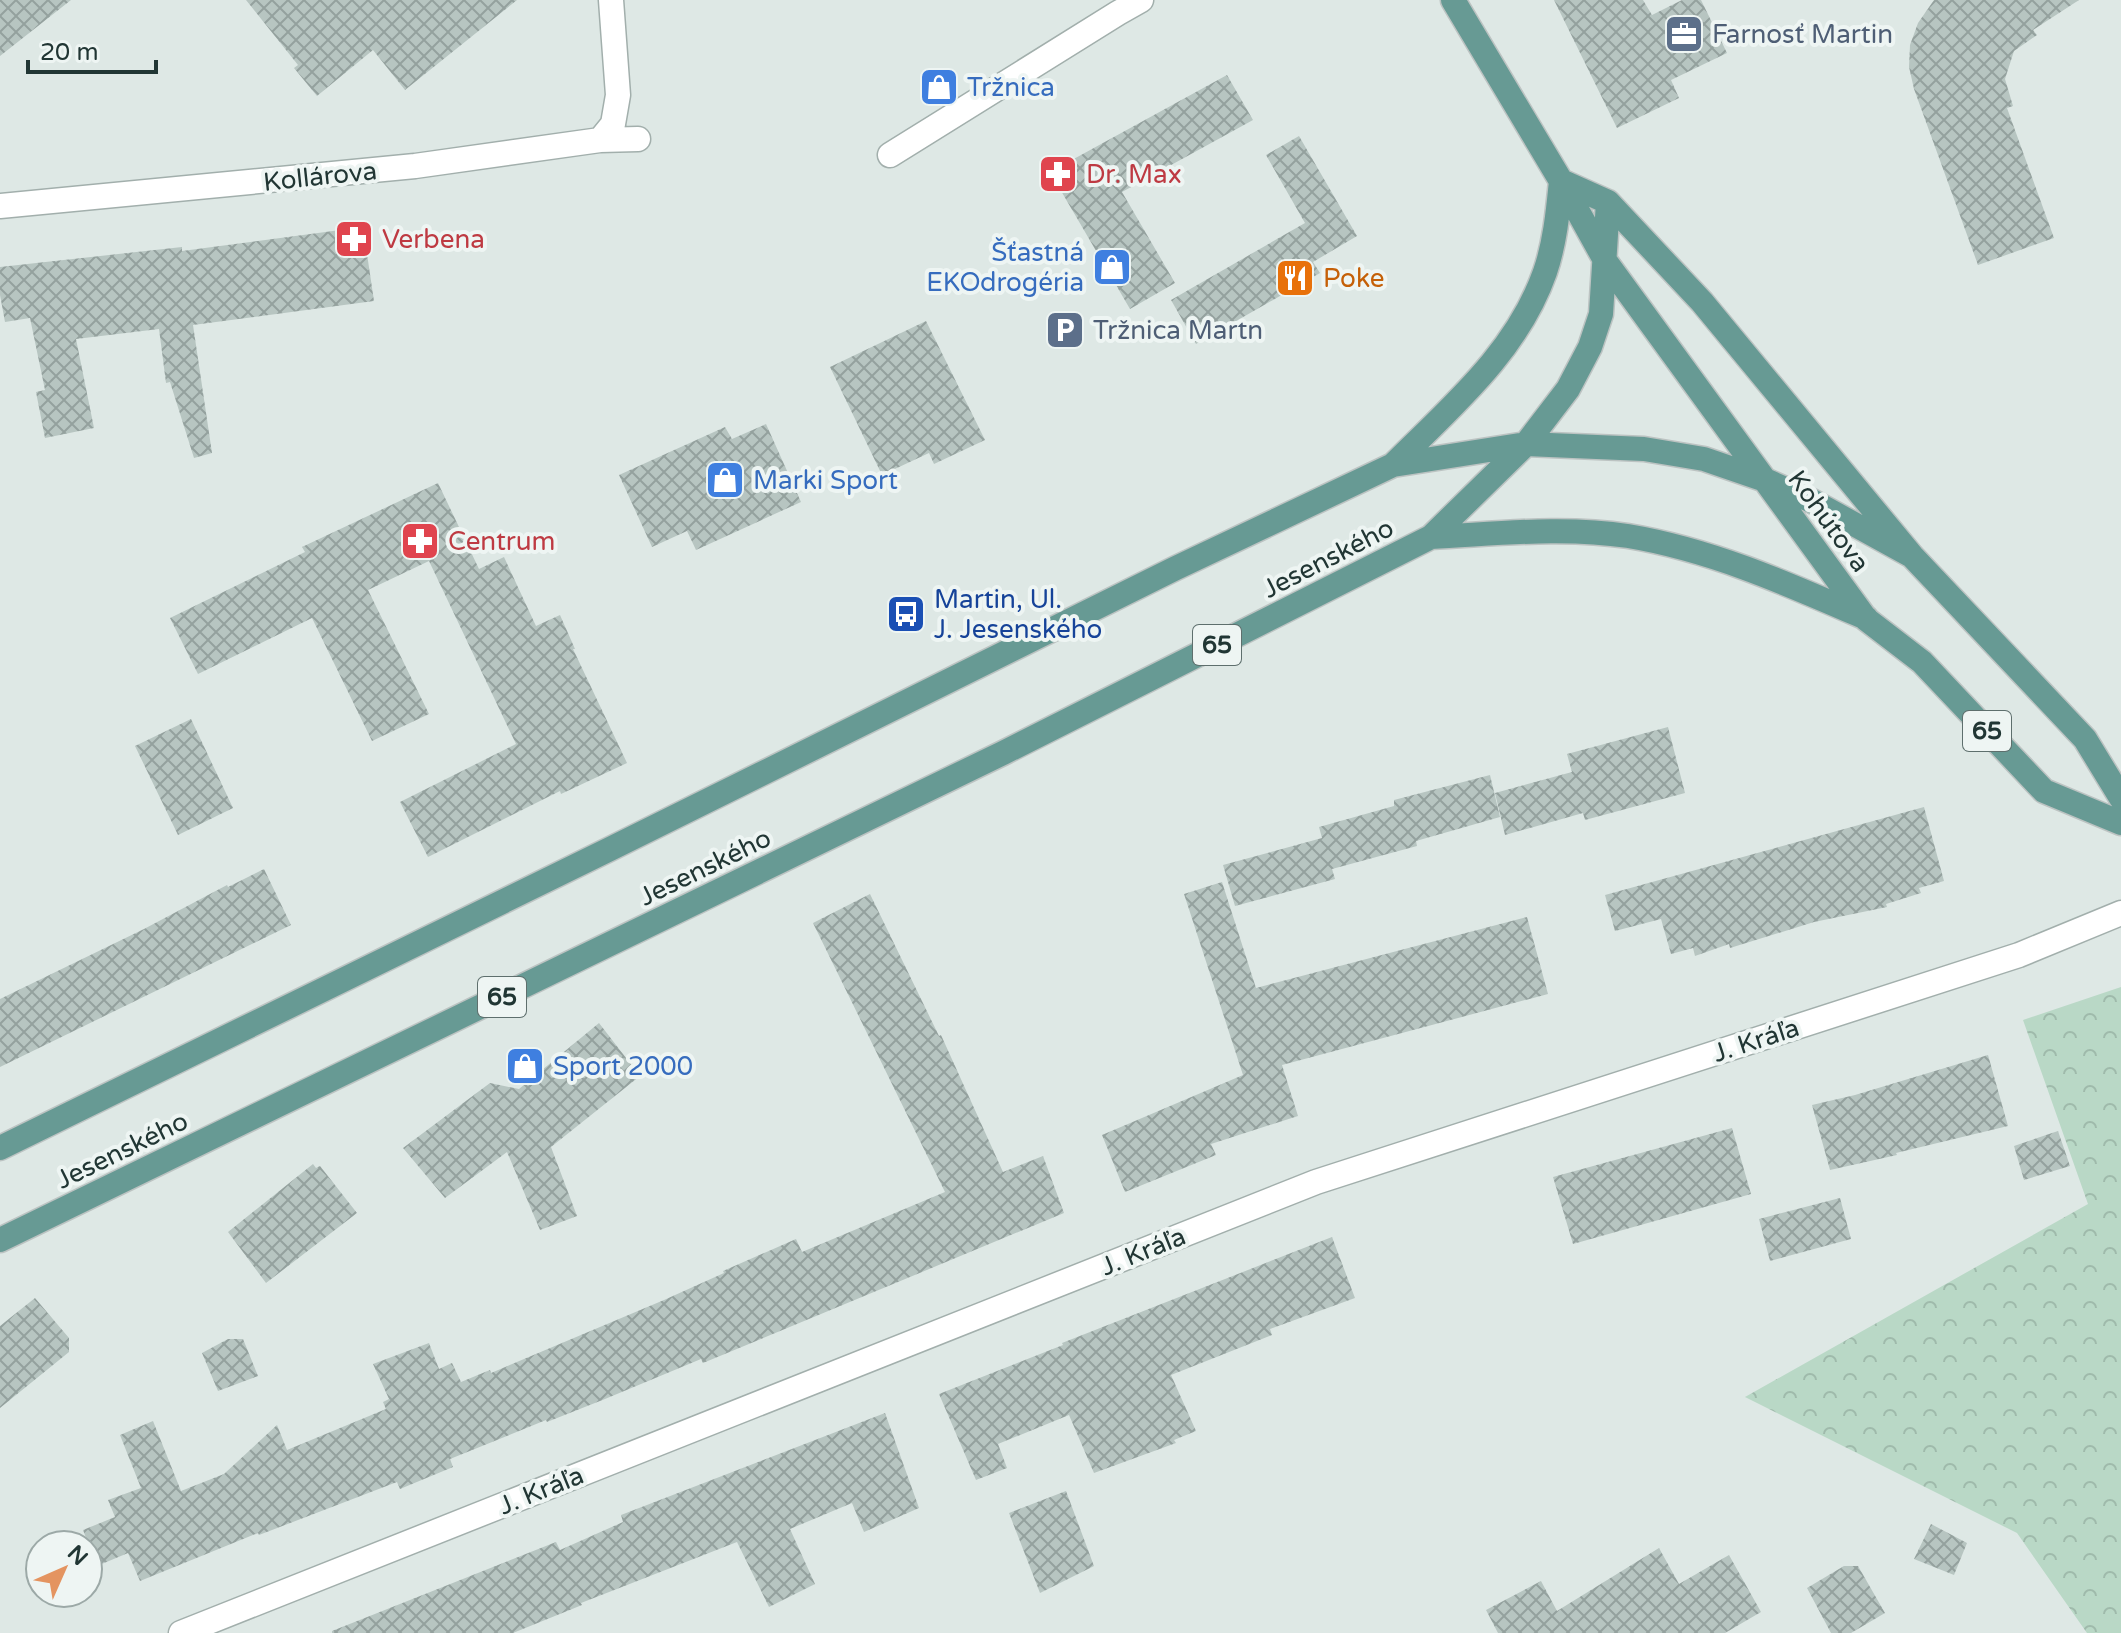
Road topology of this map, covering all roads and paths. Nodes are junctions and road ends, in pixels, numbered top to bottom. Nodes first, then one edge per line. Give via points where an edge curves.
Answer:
1 (611, 0) edge
2 (1141, 0) edge
3 (1453, 0) edge
4 (638, 139) dead end
5 (600, 140) junction
6 (890, 155) dead end
7 (1561, 181) junction
8 (1608, 202) junction
9 (0, 206) edge
10 (1606, 262) junction
11 (1526, 444) junction
12 (1393, 465) junction
13 (1765, 480) junction
14 (1431, 537) junction
15 (1912, 556) junction
16 (1866, 619) junction
17 (2121, 798) edge
18 (2121, 823) edge
19 (2121, 913) edge
20 (0, 1148) edge
21 (0, 1240) edge
22 (181, 1633) edge

1 - 5 street via 618,95 613,124
2 - 6 street
3 - 7 main road, Kohútova / 65
4 - 5 street, Kollárova
5 - 9 street, Kollárova via 415,166
7 - 8 main road, Kohútova / 65
7 - 10 main road, Kohútova / 65
7 - 12 main road, Jesenského / 65 via 1545,272 1517,330 1491,367
8 - 10 main road, Jesenského / 65
8 - 15 main road, Kohútova / 65 via 1702,302
10 - 11 main road, Jesenského / 65 via 1601,314 1590,347 1568,389
10 - 13 main road, Kohútova / 65
11 - 12 main road, Jesenského / 65
11 - 13 main road, Jesenského / 65 via 1644,449 1704,459
11 - 14 main road, Jesenského / 65
12 - 20 main road, Jesenského / 65
13 - 15 main road, Jesenského / 65
13 - 16 main road, Kohútova / 65
14 - 16 main road, Jesenského / 65 via 1556,530 1626,536 1747,568
14 - 21 main road, Jesenského / 65 via 989,760
15 - 17 main road, Kohútova / 65 via 2085,739
16 - 18 main road, Kohútova / 65 via 1922,662 2044,791
19 - 22 street, J. Kráľa via 2019,955 1316,1182

